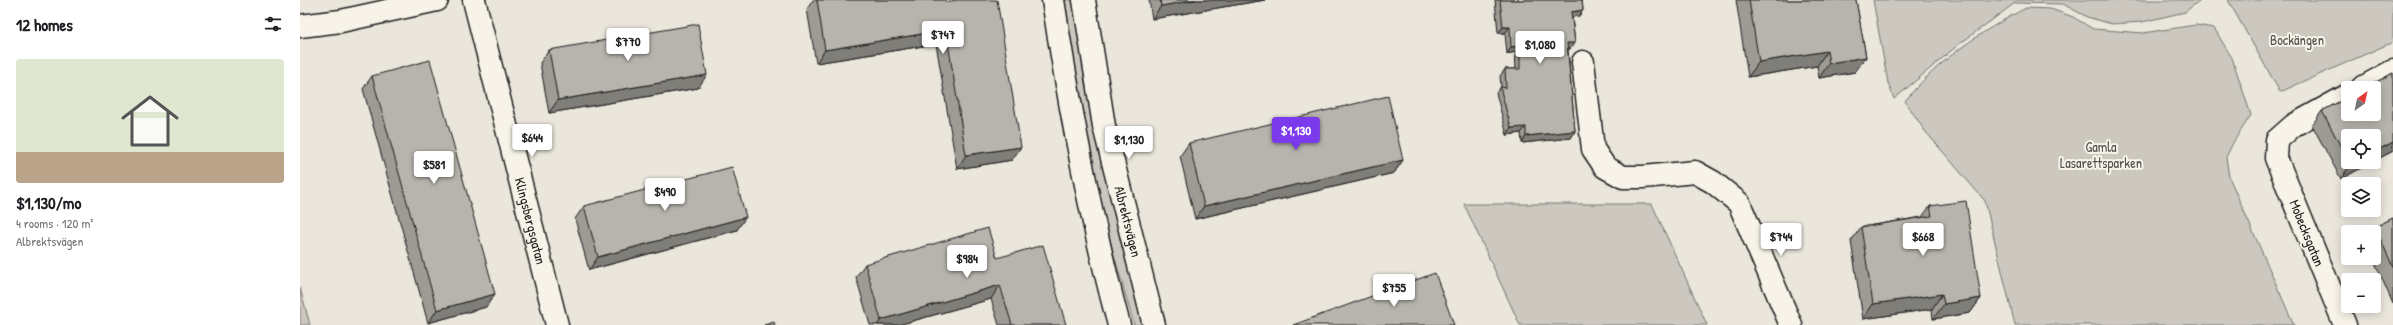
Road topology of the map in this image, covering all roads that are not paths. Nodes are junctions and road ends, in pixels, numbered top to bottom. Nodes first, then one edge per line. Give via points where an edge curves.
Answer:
1 (437, 0) edge
2 (474, 0) edge
3 (1053, 0) edge
4 (1084, 0) edge
5 (300, 26) edge
6 (1583, 62) dead end
7 (2393, 71) edge
8 (2375, 81) edge
9 (2341, 99) edge
10 (557, 325) edge
11 (1119, 325) edge
12 (1154, 325) edge
13 (1791, 325) edge
14 (2345, 325) edge

1 - 5 street via 341,21
2 - 10 street, Klingsbergsgatan
3 - 11 street via 1083,178
4 - 12 street, Albrektsvägen via 1104,126
6 - 13 street via 1593,149 1605,167 1622,177 1695,172 1713,182 1739,203
7 - 8 street
9 - 14 street, Mobecksgatan via 2294,125 2277,140 2276,158

